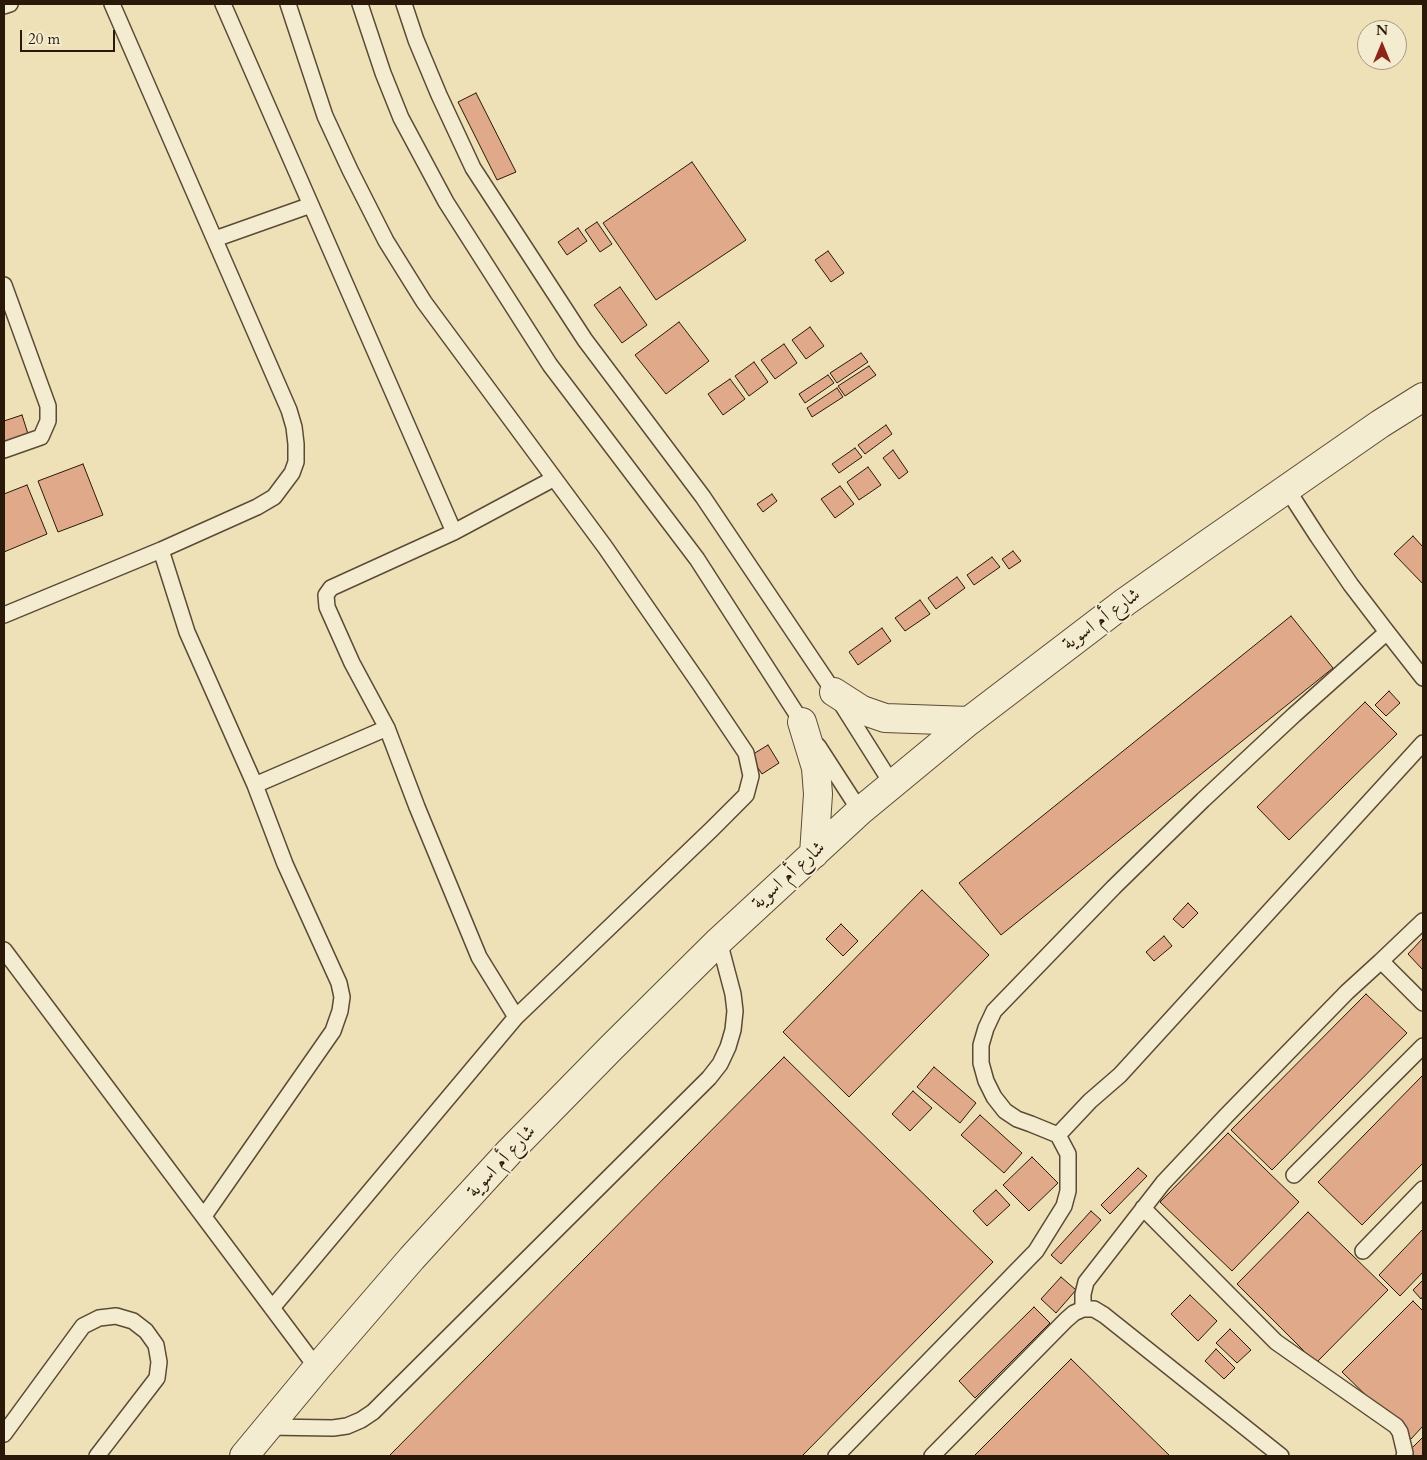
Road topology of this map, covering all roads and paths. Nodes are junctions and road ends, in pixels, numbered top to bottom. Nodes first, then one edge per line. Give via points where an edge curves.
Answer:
1 (10, 4) edge
2 (112, 4) edge
3 (224, 4) edge
4 (288, 4) edge
5 (360, 4) edge
6 (404, 4) edge
7 (4, 6) edge
8 (311, 205) junction
9 (215, 239) junction
10 (4, 284) edge
11 (1423, 397) edge
12 (4, 450) edge
13 (553, 479) junction
14 (1287, 489) junction
15 (454, 532) junction
16 (161, 550) junction
17 (4, 615) edge
18 (1387, 632) junction
19 (1423, 678) edge
20 (834, 692) junction
21 (802, 722) junction
22 (969, 722) junction
23 (387, 728) junction
24 (1423, 743) edge
25 (892, 784) junction
26 (254, 785) junction
27 (860, 811) junction
28 (814, 854) junction
29 (1423, 921) edge
30 (719, 941) junction
31 (4, 950) edge
32 (1381, 961) junction
33 (1423, 1002) edge
34 (516, 1017) junction
35 (1423, 1046) edge
36 (1058, 1135) junction
37 (1294, 1176) dead end
38 (1423, 1189) edge
39 (1143, 1208) junction
40 (204, 1216) junction
41 (1363, 1252) dead end
42 (272, 1308) junction
43 (1083, 1309) junction
44 (317, 1368) junction
45 (267, 1427) junction
46 (4, 1434) edge
47 (97, 1456) edge
48 (244, 1456) edge
49 (836, 1456) edge
50 (932, 1456) edge
51 (1281, 1456) edge
52 (1404, 1456) edge

1 - 7 lane
2 - 9 lane
3 - 8 lane
4 - 13 lane via 325,116 386,241 424,302
5 - 21 lane via 401,118 446,202 550,365 697,560
6 - 20 lane via 439,96 473,168 585,340 703,496
8 - 9 lane
8 - 15 lane
9 - 16 lane via 289,410 294,427 296,462 292,474 274,496 257,507
10 - 12 lane via 48,406 48,421 40,437
11 - 14 street, شارع أم اسوية
13 - 15 lane
13 - 34 lane via 605,547 746,753 751,776 746,795
14 - 18 lane
14 - 22 street, شارع أم اسوية via 1133,597
15 - 23 lane via 331,588 326,595 327,607 352,663
16 - 17 lane
16 - 26 lane via 187,632
18 - 19 lane
18 - 36 lane via 1196,806 994,1011 982,1046 986,1081 994,1097 1005,1111 1017,1119
20 - 22 street via 862,710 885,718
20 - 25 lane
21 - 27 lane
21 - 28 street via 816,768 818,794
22 - 25 street, شارع أم اسوية
23 - 26 lane
23 - 34 lane via 479,957
24 - 36 lane via 1120,1075
25 - 27 street, شارع أم اسوية
26 - 40 lane via 285,864 339,983 342,997 333,1031
27 - 28 street, شارع أم اسوية
28 - 30 street, شارع أم اسوية
29 - 32 lane
30 - 44 street, شارع أم اسوية via 510,1151
30 - 45 lane via 733,994 734,1020 728,1047 709,1078 373,1412 348,1426
31 - 40 lane
32 - 33 lane
32 - 39 lane via 1226,1116
34 - 42 lane
35 - 37 lane
36 - 49 lane via 1068,1154 1068,1191 1064,1206 1036,1251
38 - 41 lane
39 - 43 lane via 1086,1282
39 - 52 lane via 1276,1342 1396,1426
40 - 42 lane
42 - 44 lane
43 - 50 lane via 1066,1320
43 - 51 lane via 1094,1309 1104,1315
44 - 45 street, شارع أم اسوية
45 - 48 street, شارع أم اسوية
46 - 47 lane via 83,1326 99,1318 116,1316 132,1321 146,1331 156,1345 157,1378

